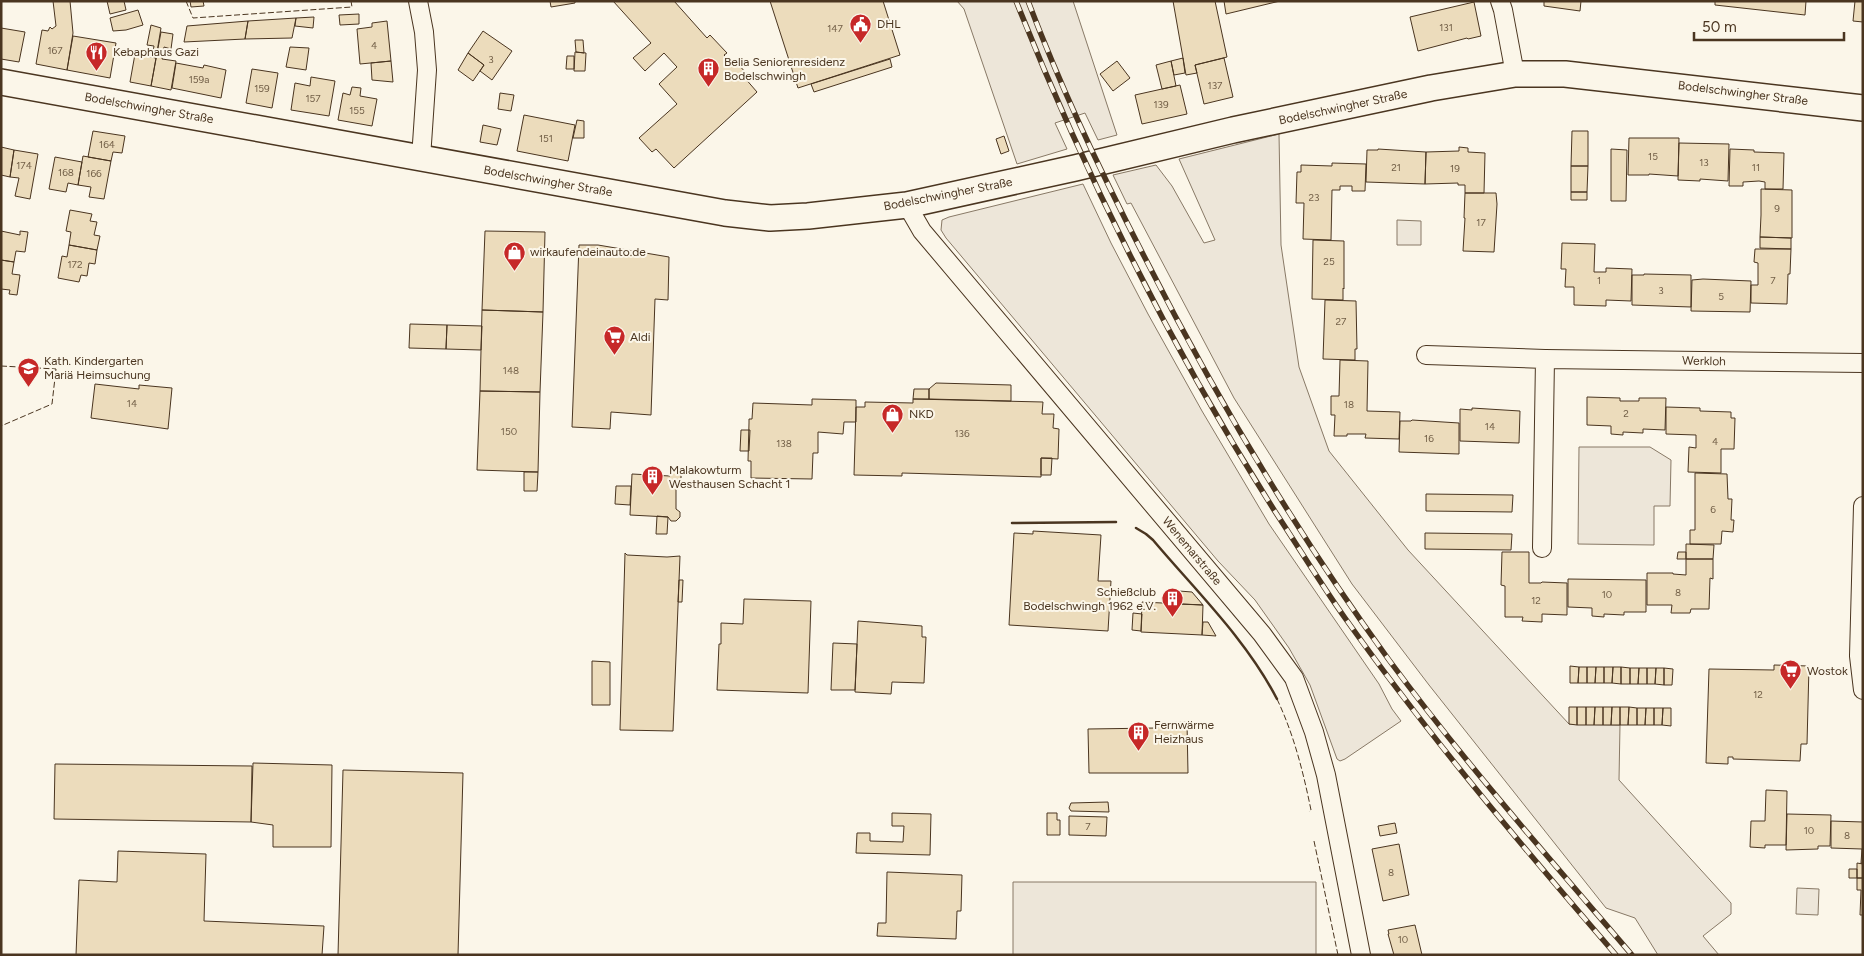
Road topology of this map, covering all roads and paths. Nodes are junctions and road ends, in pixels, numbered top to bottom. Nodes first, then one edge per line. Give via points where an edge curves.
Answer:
1 (418, 1) edge
2 (1500, 1) edge
3 (1515, 74) junction
4 (1, 82) edge
5 (1863, 108) edge
6 (421, 158) junction
7 (907, 205) junction
8 (1426, 355) dead end
9 (1545, 359) junction
10 (1863, 363) edge
11 (1863, 506) edge
12 (1542, 548) dead end
13 (1863, 690) edge
14 (1361, 955) edge

1 - 6 street via 427,70
2 - 3 street
3 - 5 street, Bodelschwingher Straße via 1565,74
3 - 7 street, Bodelschwingher Straße via 1233,130
4 - 6 street, Bodelschwingher Straße
6 - 7 street, Bodelschwingher Straße via 733,215 770,218 808,216
7 - 14 street, Wenemarstraße via 922,231 1262,634 1294,678 1326,775
8 - 9 street, Werkloh
9 - 10 street, Werkloh
9 - 12 street
11 - 13 street via 1860,656

